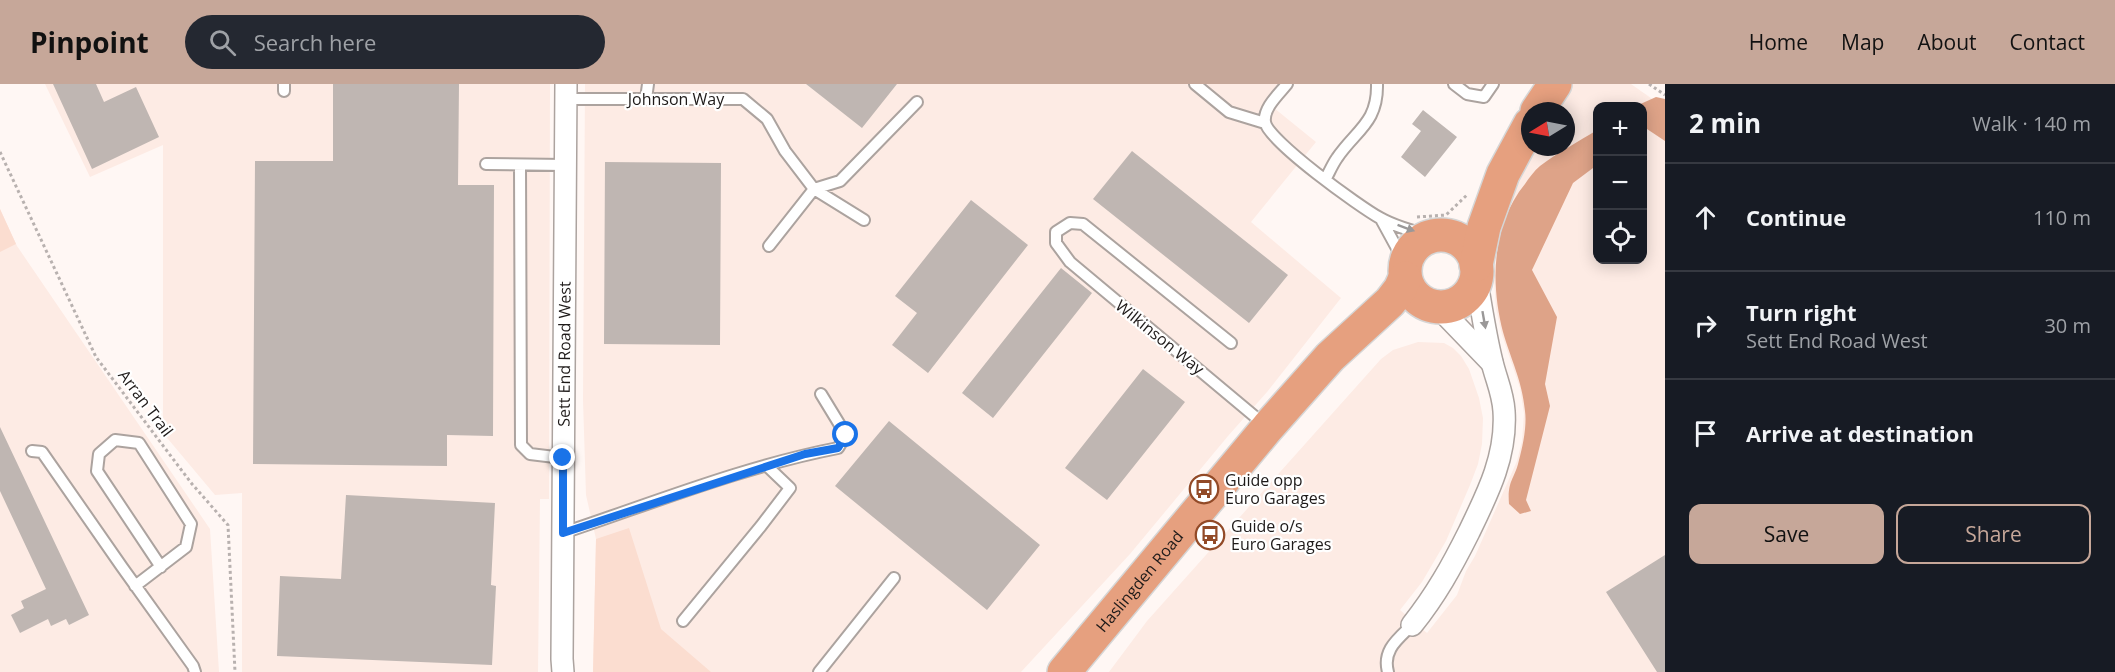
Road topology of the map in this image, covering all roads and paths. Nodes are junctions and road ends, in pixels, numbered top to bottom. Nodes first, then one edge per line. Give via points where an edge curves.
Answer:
1 (648, 84) edge
2 (1195, 84) edge
3 (1287, 84) edge
4 (1377, 84) edge
5 (1454, 84) edge
6 (1493, 84) edge
7 (1555, 84) edge
8 (1648, 84) edge
9 (566, 91) edge
10 (1665, 95) edge
11 (646, 99) junction
12 (917, 102) dead end
13 (1543, 102) edge
14 (1265, 123) junction
15 (1521, 141) edge
16 (0, 152) edge
17 (486, 165) dead end
18 (520, 165) junction
19 (565, 165) junction
20 (1503, 174) junction
21 (1325, 180) junction
22 (814, 189) junction
23 (1380, 218) junction
24 (864, 220) dead end
25 (1433, 236) junction
26 (769, 246) dead end
27 (1476, 271) junction
28 (1405, 274) junction
29 (1436, 307) junction
30 (1361, 330) junction
31 (1231, 343) dead end
32 (1492, 364) junction
33 (821, 394) dead end
34 (1268, 427) junction
35 (32, 451) dead end
36 (563, 458) junction
37 (767, 466) junction
38 (563, 533) junction
39 (161, 567) junction
40 (894, 578) dead end
41 (135, 586) junction
42 (683, 621) dead end
43 (1412, 625) joint
44 (561, 668) edge
45 (195, 672) edge
46 (235, 672) edge
47 (819, 672) edge
48 (1064, 672) edge
49 (1388, 672) edge

1 - 11 lane
2 - 14 lane via 1229,112
3 - 14 lane via 1266,110
4 - 21 lane via 1375,110 1337,158
5 - 6 lane via 1467,94 1484,97
7 - 13 highway
8 - 10 path
9 - 11 lane, Johnson Way
9 - 19 street, Sett End Road West
11 - 22 lane, Johnson Way via 743,99 766,119
12 - 22 lane via 840,182
14 - 21 lane via 1272,136
15 - 20 highway
16 - 46 path, Arran Trail via 96,357 228,525
17 - 18 lane
18 - 19 lane
18 - 36 lane via 520,445 530,454
19 - 36 street, Sett End Road West
20 - 25 highway via 1461,216
20 - 27 highway via 1484,226
21 - 23 lane
22 - 24 lane, Johnson Way
22 - 26 lane
23 -> 25 lane
23 - 28 lane via 1399,252
25 - 27 highway via 1446,235 1466,245 1473,254
25 - 28 highway via 1412,248
27 - 29 highway via 1473,287 1459,303
27 -> 32 street
28 - 29 highway via 1408,288 1416,297
28 - 30 highway, Haslingden Road via 1390,302
29 - 30 highway, Haslingden Road
29 - 32 street
30 - 34 highway, Haslingden Road via 1330,357
31 - 34 lane, Wilkinson Way via 1083,224 1070,223 1056,232 1056,243 1070,262
32 - 43 street via 1504,410 1499,462 1491,487 1444,580
33 - 37 lane via 846,435 838,448
34 - 48 highway, Haslingden Road
35 - 41 lane via 42,452
36 - 38 street, Sett End Road West
37 - 38 lane
37 - 42 lane via 790,488
38 - 44 street, Sett End Road West
39 - 39 lane via 186,547 191,524 139,443 115,440 99,454 97,471
39 - 41 lane
40 - 47 lane
41 - 45 lane
43 - 49 lane via 1390,647 1386,658

